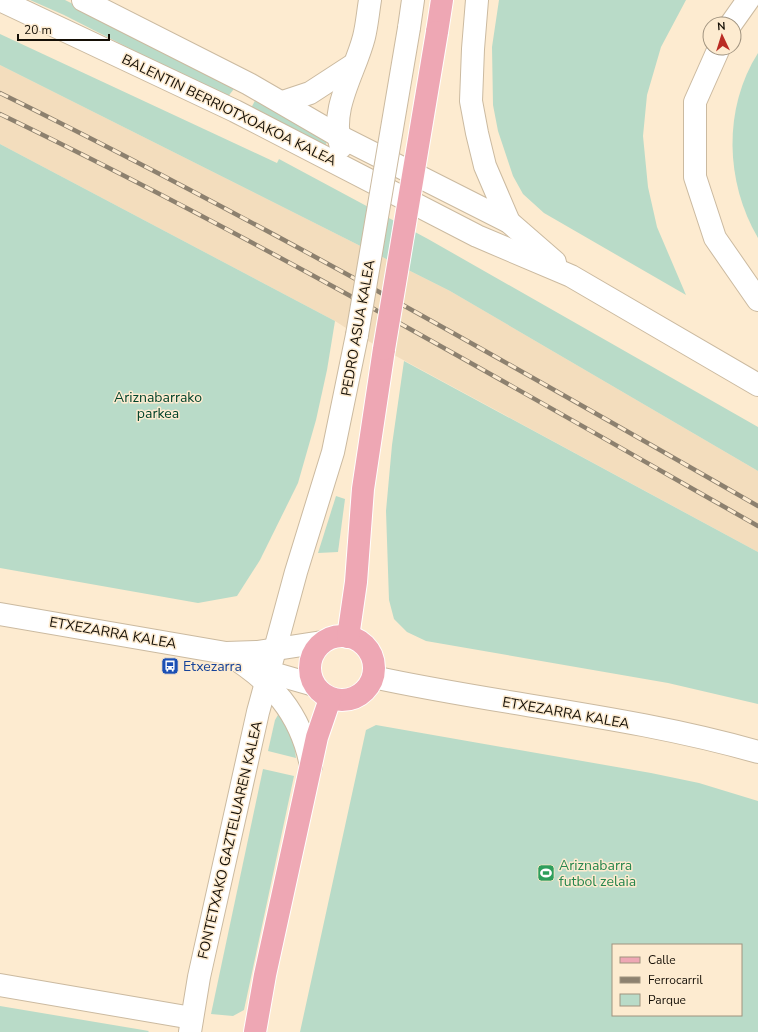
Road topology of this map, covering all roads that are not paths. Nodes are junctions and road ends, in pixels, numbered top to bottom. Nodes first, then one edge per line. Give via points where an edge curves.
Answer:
1 (0, 0) edge
2 (82, 0) edge
3 (370, 0) edge
4 (413, 0) edge
5 (442, 0) edge
6 (477, 0) edge
7 (748, 0) edge
8 (737, 16) edge
9 (715, 56) edge
10 (353, 65) junction
11 (283, 102) junction
12 (337, 135) junction
13 (348, 169) junction
14 (509, 222) junction
15 (571, 276) junction
16 (758, 300) edge
17 (758, 385) edge
18 (0, 614) edge
19 (348, 637) junction
20 (322, 642) junction
21 (274, 649) junction
22 (226, 653) junction
23 (374, 677) junction
24 (268, 678) junction
25 (314, 685) junction
26 (330, 699) junction
27 (758, 752) edge
28 (311, 766) junction
29 (0, 985) edge
30 (191, 1025) edge
31 (255, 1032) edge

1 - 13 street, BALENTIN BERRIOTXOAKOA KALEA via 236,111
2 - 11 street, BALENTIN BERRIOTXOAKOA KALEA
3 - 10 street via 364,38
4 - 21 street, PEDRO ASUA KALEA, bridge via 357,335 333,452
5 - 19 main road, PEDRO ASUA KALEA, bridge via 363,489 356,582
6 - 14 street via 471,101 485,166
7 - 8 street
9 - 16 street via 695,102 695,177 715,238
10 - 11 street via 310,93
10 - 12 street via 344,92
11 - 12 street, BALENTIN BERRIOTXOAKOA KALEA
12 - 13 street
12 - 14 street, BALENTIN BERRIOTXOAKOA KALEA
13 - 15 street, BALENTIN BERRIOTXOAKOA KALEA via 477,236
14 - 15 street
15 - 17 street
18 - 22 street, ETXEZARRA KALEA
19 - 20 main road via 339,636
19 - 23 main road via 358,640 372,656
20 - 21 street, ETXEZARRA KALEA
20 - 25 main road via 315,650 309,667
21 - 22 street, ETXEZARRA KALEA
21 - 24 street, FONTETXAKO GAZTELUAREN KALEA
22 - 24 street, ETXEZARRA KALEA
23 - 26 main road via 369,687 352,700
23 - 27 street, ETXEZARRA KALEA via 417,687 669,731
24 - 25 street, ETXEZARRA KALEA
24 - 28 street, ETXEZARRA KALEA via 287,705 307,744
24 - 30 street, FONTETXAKO GAZTELUAREN KALEA via 201,969
25 - 26 main road via 321,694
26 - 28 main road
28 - 31 main road
29 - 30 street

